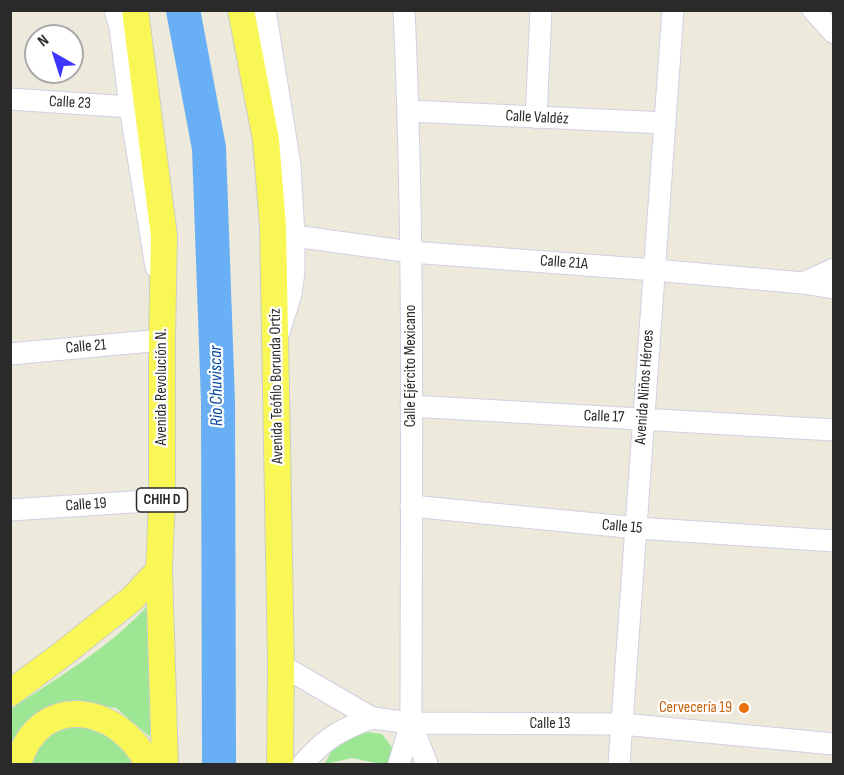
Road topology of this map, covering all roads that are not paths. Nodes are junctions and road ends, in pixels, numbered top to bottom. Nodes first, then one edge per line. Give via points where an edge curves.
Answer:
1 (115, 10) edge
2 (135, 10) edge
3 (241, 10) edge
4 (265, 10) edge
5 (404, 10) edge
6 (541, 10) edge
7 (673, 10) edge
8 (813, 10) edge
9 (834, 33) edge
10 (10, 99) edge
11 (130, 106) junction
12 (409, 111) junction
13 (536, 118) junction
14 (665, 123) junction
15 (294, 236) junction
16 (411, 252) junction
17 (834, 269) edge
18 (654, 270) junction
19 (803, 283) junction
20 (834, 288) edge
21 (162, 294) junction
22 (162, 340) junction
23 (276, 342) junction
24 (10, 354) edge
25 (411, 406) junction
26 (643, 419) junction
27 (834, 430) edge
28 (162, 500) junction
29 (411, 506) junction
30 (10, 510) edge
31 (637, 528) junction
32 (834, 541) edge
33 (159, 570) junction
34 (280, 665) junction
35 (10, 693) edge
36 (372, 718) junction
37 (411, 723) junction
38 (622, 724) junction
39 (834, 744) edge
40 (18, 765) edge
41 (148, 765) edge
42 (165, 765) edge
43 (280, 765) edge
44 (303, 765) edge
45 (399, 765) edge
46 (427, 765) edge
47 (619, 765) edge

1 - 11 street
2 - 21 main road, Avenida Revolución N. / CHIH D via 164,236
3 - 23 main road, Avenida Teófilo Borunda Ortiz via 266,140
4 - 15 street via 290,165
5 - 12 street, Calle Ejército Mexicano
6 - 13 street
7 - 14 street, Avenida Niños Héroes
8 - 9 street
10 - 11 street, Calle 23
11 - 21 street
12 - 13 street, Calle Valdéz
12 - 16 street, Calle Ejército Mexicano
13 - 14 street, Calle Valdéz
14 - 18 street, Avenida Niños Héroes
15 - 16 street, Calle 21A
15 - 23 street via 291,294
16 - 18 street, Calle 21A
16 - 25 street, Calle Ejército Mexicano
17 - 19 street
18 - 19 street, Calle 21A
18 - 26 street, Avenida Niños Héroes
19 - 20 street, Calle 21A
21 - 22 main road, Avenida Revolución N. / CHIH D
22 - 24 street, Calle 21
22 - 28 main road, Avenida Revolución N. / CHIH D
23 - 34 main road, Avenida Teófilo Borunda Ortiz
25 - 26 street, Calle 17
25 - 29 street, Calle Ejército Mexicano
26 - 27 street, Calle 17
26 - 31 street, Avenida Niños Héroes
28 - 30 street, Calle 19
28 - 33 main road, Avenida Revolución N. / CHIH D
29 - 31 street, Calle 15
29 - 37 street, Calle Ejército Mexicano
31 - 32 street, Calle 15
31 - 38 street, Avenida Niños Héroes
33 - 35 main road via 132,599
33 - 42 main road, Avenida Revolución N. / CHIH D
34 - 36 street, Calle 13
34 - 43 main road, Avenida Teófilo Borunda Ortiz
36 - 37 street, Calle 13
36 - 44 street via 331,735
37 - 38 street, Calle 13
37 - 45 street
37 - 46 street
38 - 39 street, Calle 13
38 - 47 street, Avenida Niños Héroes
40 - 41 main road via 22,749 45,723 80,713 118,727

